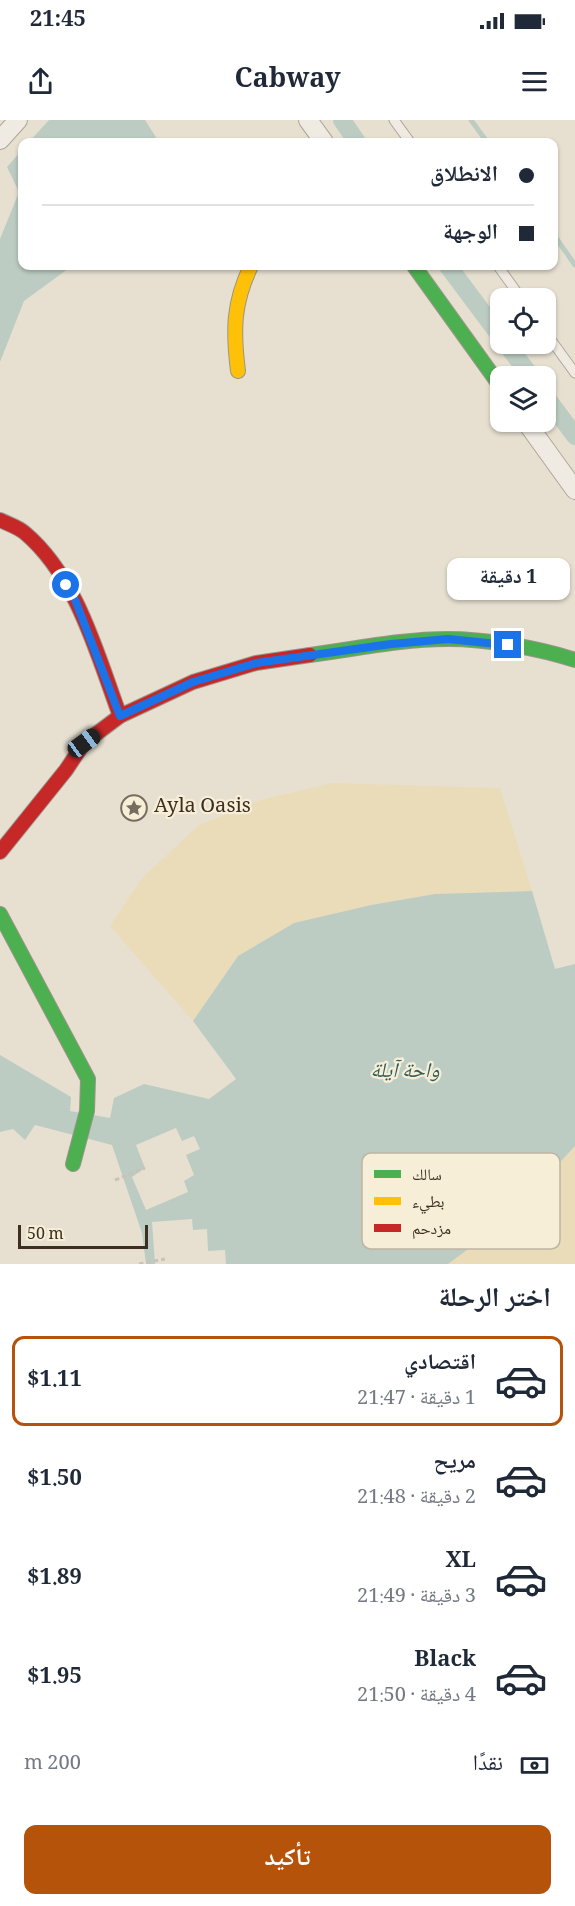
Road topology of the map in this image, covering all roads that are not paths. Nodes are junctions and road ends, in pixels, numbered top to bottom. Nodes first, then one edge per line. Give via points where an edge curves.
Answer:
1 (18, 120) edge
2 (308, 120) edge
3 (393, 120) edge
4 (321, 138) edge
5 (407, 138) edge
6 (0, 140) edge
7 (249, 270) edge
8 (417, 270) edge
9 (501, 270) edge
10 (514, 288) edge
11 (556, 347) edge
12 (238, 371) dead end
13 (490, 372) edge
14 (575, 373) edge
15 (533, 432) edge
16 (575, 490) edge
17 (0, 520) edge
18 (575, 660) edge
19 (120, 716) junction
20 (0, 852) edge
21 (0, 914) edge
22 (73, 1164) dead end

1 - 6 street
2 - 4 street
3 - 5 lane
7 - 12 street via 234,312
8 - 13 street
9 - 10 lane
11 - 14 lane
15 - 16 street
17 - 19 street via 38,544 61,574 74,597
18 - 19 street via 550,652 448,639 391,644 256,663 193,682
19 - 20 street via 84,743
21 - 22 street via 88,1079 89,1105

